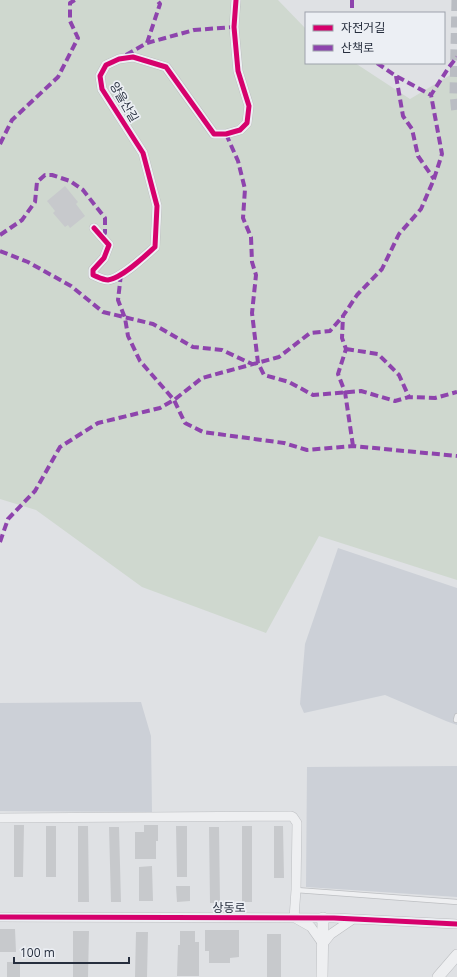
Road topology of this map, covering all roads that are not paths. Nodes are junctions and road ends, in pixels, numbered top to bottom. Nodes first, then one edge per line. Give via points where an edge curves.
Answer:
1 (236, 0) edge
2 (94, 228) dead end
3 (0, 818) edge
4 (296, 890) junction
5 (457, 902) edge
6 (0, 917) edge
7 (294, 918) junction
8 (323, 918) junction
9 (353, 919) junction
10 (457, 924) edge
11 (323, 944) junction
12 (457, 955) edge
13 (440, 974) edge
14 (323, 976) edge

1 - 2 street, 양을산길 via 234,27 238,71 249,106 247,123 240,130 214,134 166,67 133,58 119,59 106,65 100,76 102,89 144,153 157,206 155,247 121,274 108,280 100,279 93,275 93,270 104,258 109,245
3 - 4 street via 291,816 297,824
4 - 5 lane
4 - 7 street
6 - 7 street, 상동로
7 - 8 street, 상동로
7 - 11 street via 311,927
8 - 9 street, 상동로
8 - 11 street
9 - 10 street, 상동로
9 - 11 street via 331,934
11 - 14 street
12 - 13 street

